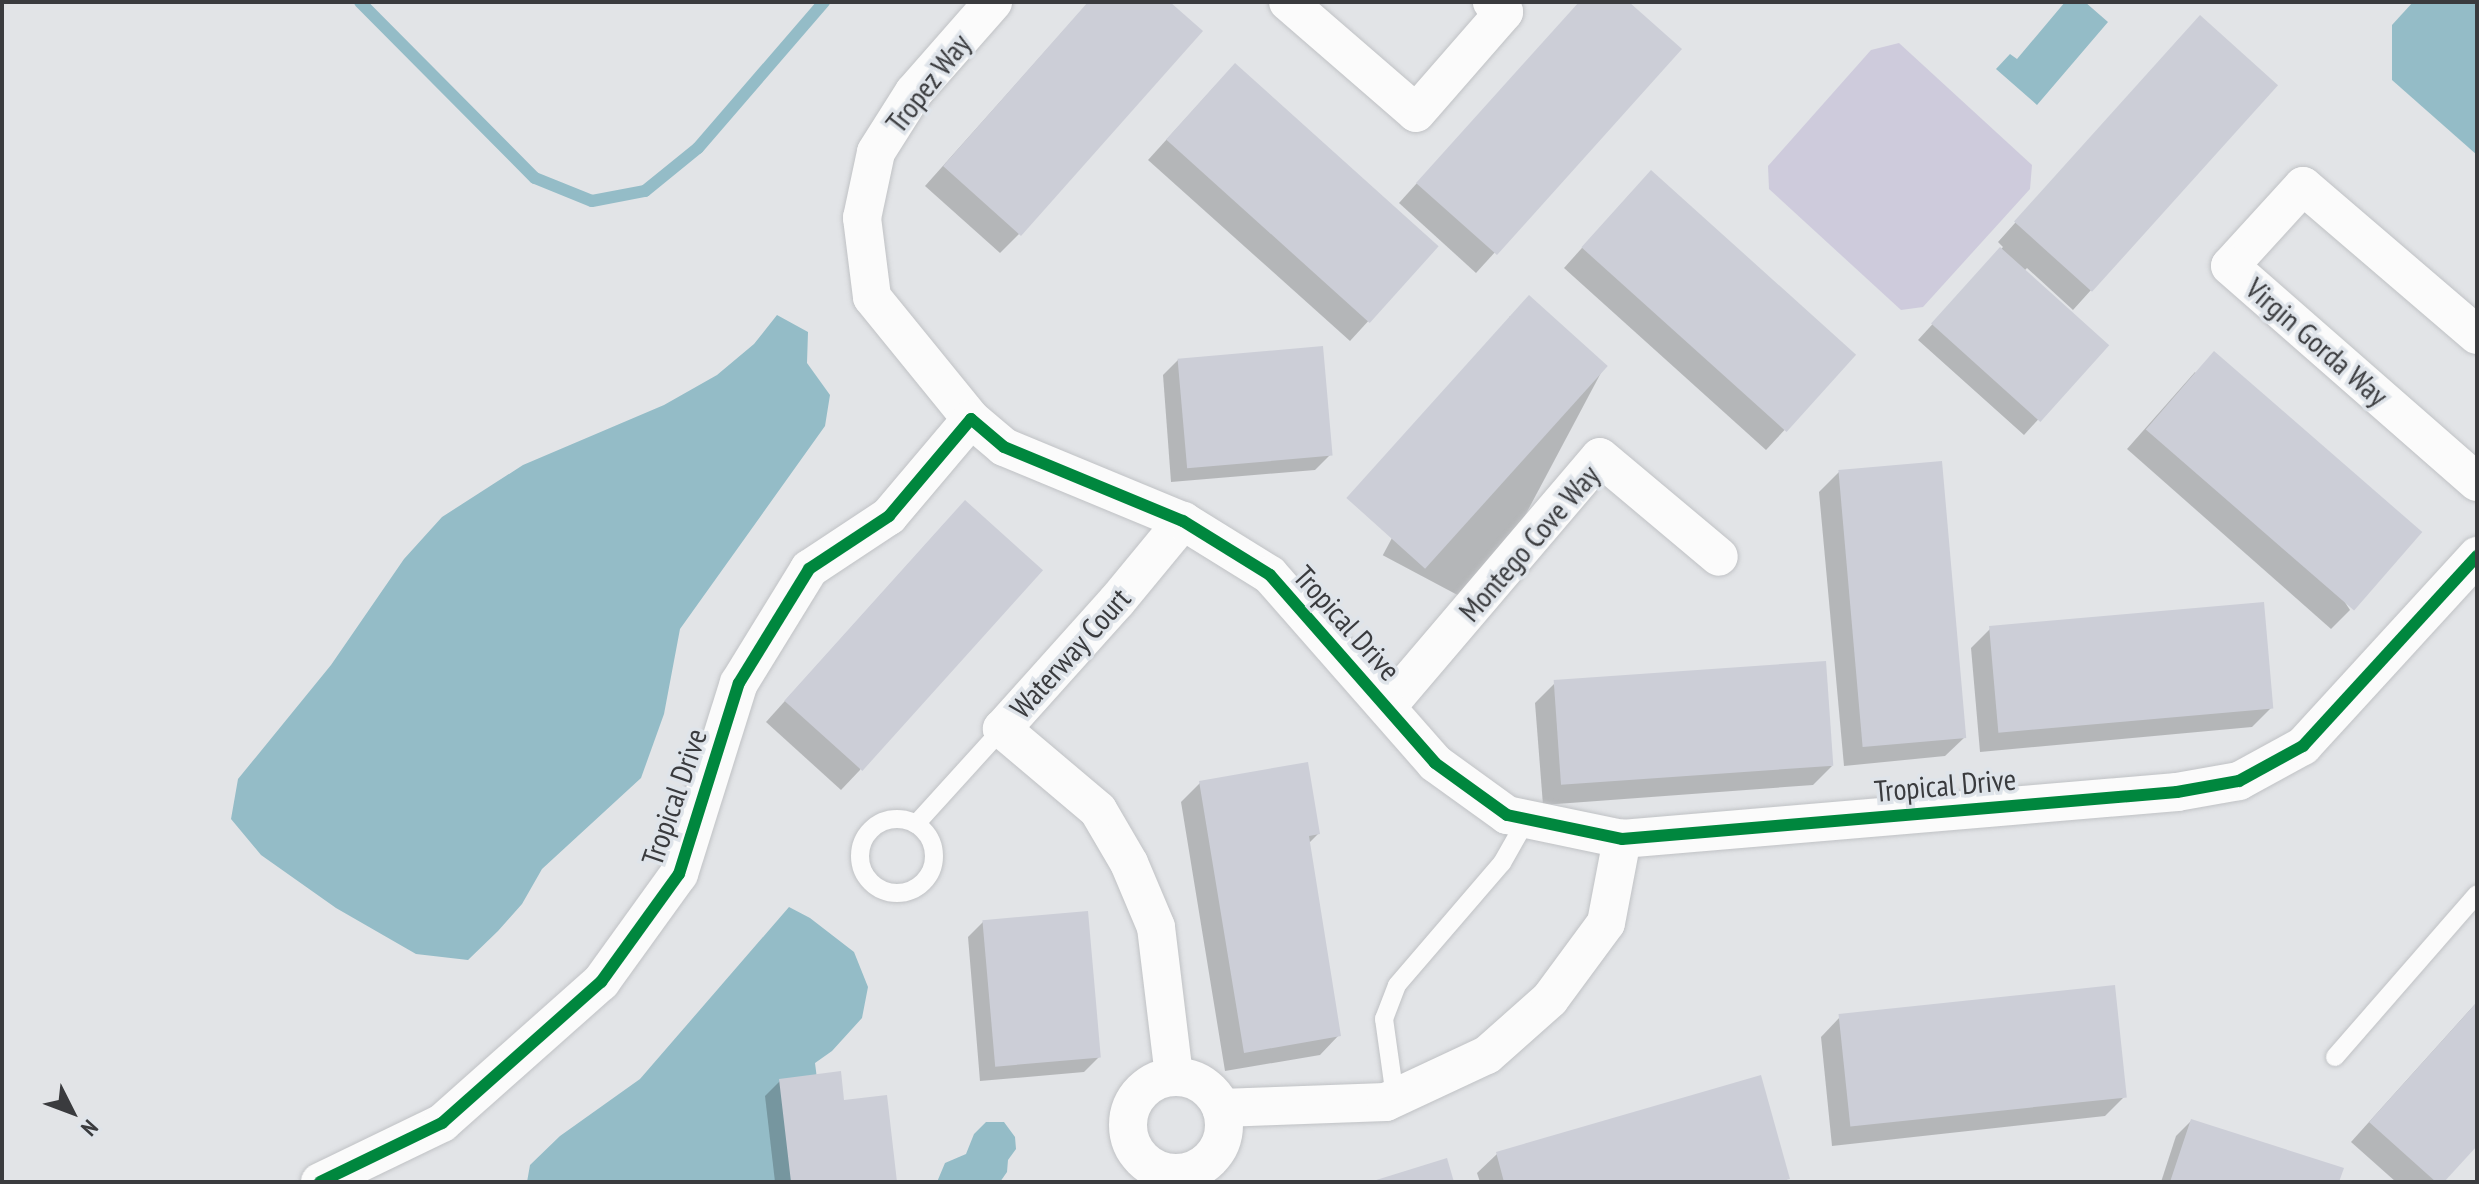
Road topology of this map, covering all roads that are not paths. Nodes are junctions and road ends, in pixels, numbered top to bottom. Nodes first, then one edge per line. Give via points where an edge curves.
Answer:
1 (993, 2) edge
2 (1288, 2) edge
3 (1492, 2) edge
4 (2477, 335) edge
5 (971, 419) junction
6 (2477, 482) edge
7 (1183, 521) junction
8 (2477, 556) edge
9 (1719, 557) dead end
10 (1387, 707) junction
11 (1002, 729) junction
12 (1527, 819) junction
13 (916, 824) junction
14 (1622, 839) junction
15 (2477, 894) edge
16 (2335, 1057) dead end
17 (1174, 1076) junction
18 (1395, 1097) junction
19 (1221, 1108) junction
20 (320, 1182) edge

1 - 5 street, Tropez Way via 914,92 876,152 862,218 872,297
2 - 3 street via 1416,113 1504,12
4 - 6 street, Virgin Gorda Way via 2303,186 2230,266
5 - 7 street, Tropical Drive via 1004,447
5 - 20 street, Tropical Drive via 889,516 809,569 739,683 679,874 601,982 442,1123
7 - 10 street, Tropical Drive via 1270,575
7 - 11 street, Waterway Court
8 - 14 street, Tropical Drive via 2303,746 2239,781 2177,792
9 - 10 street, Montego Cove Way via 1600,457
10 - 12 street, Tropical Drive via 1435,763 1507,815
11 - 13 lane
11 - 17 street, Waterway Court via 1098,810 1129,863 1156,927
12 - 14 street, Tropical Drive
12 - 18 lane via 1502,863 1397,985 1384,1019
13 - 13 lane via 931,838 930,873 913,890 878,888 862,869 861,844 867,833 888,819
14 - 18 street via 1606,923 1550,999 1487,1055
15 - 16 lane
17 - 19 street via 1200,1083
17 - 19 street via 1143,1089 1133,1103 1130,1139 1149,1165 1175,1173 1206,1162 1223,1133
18 - 19 street via 1386,1102

